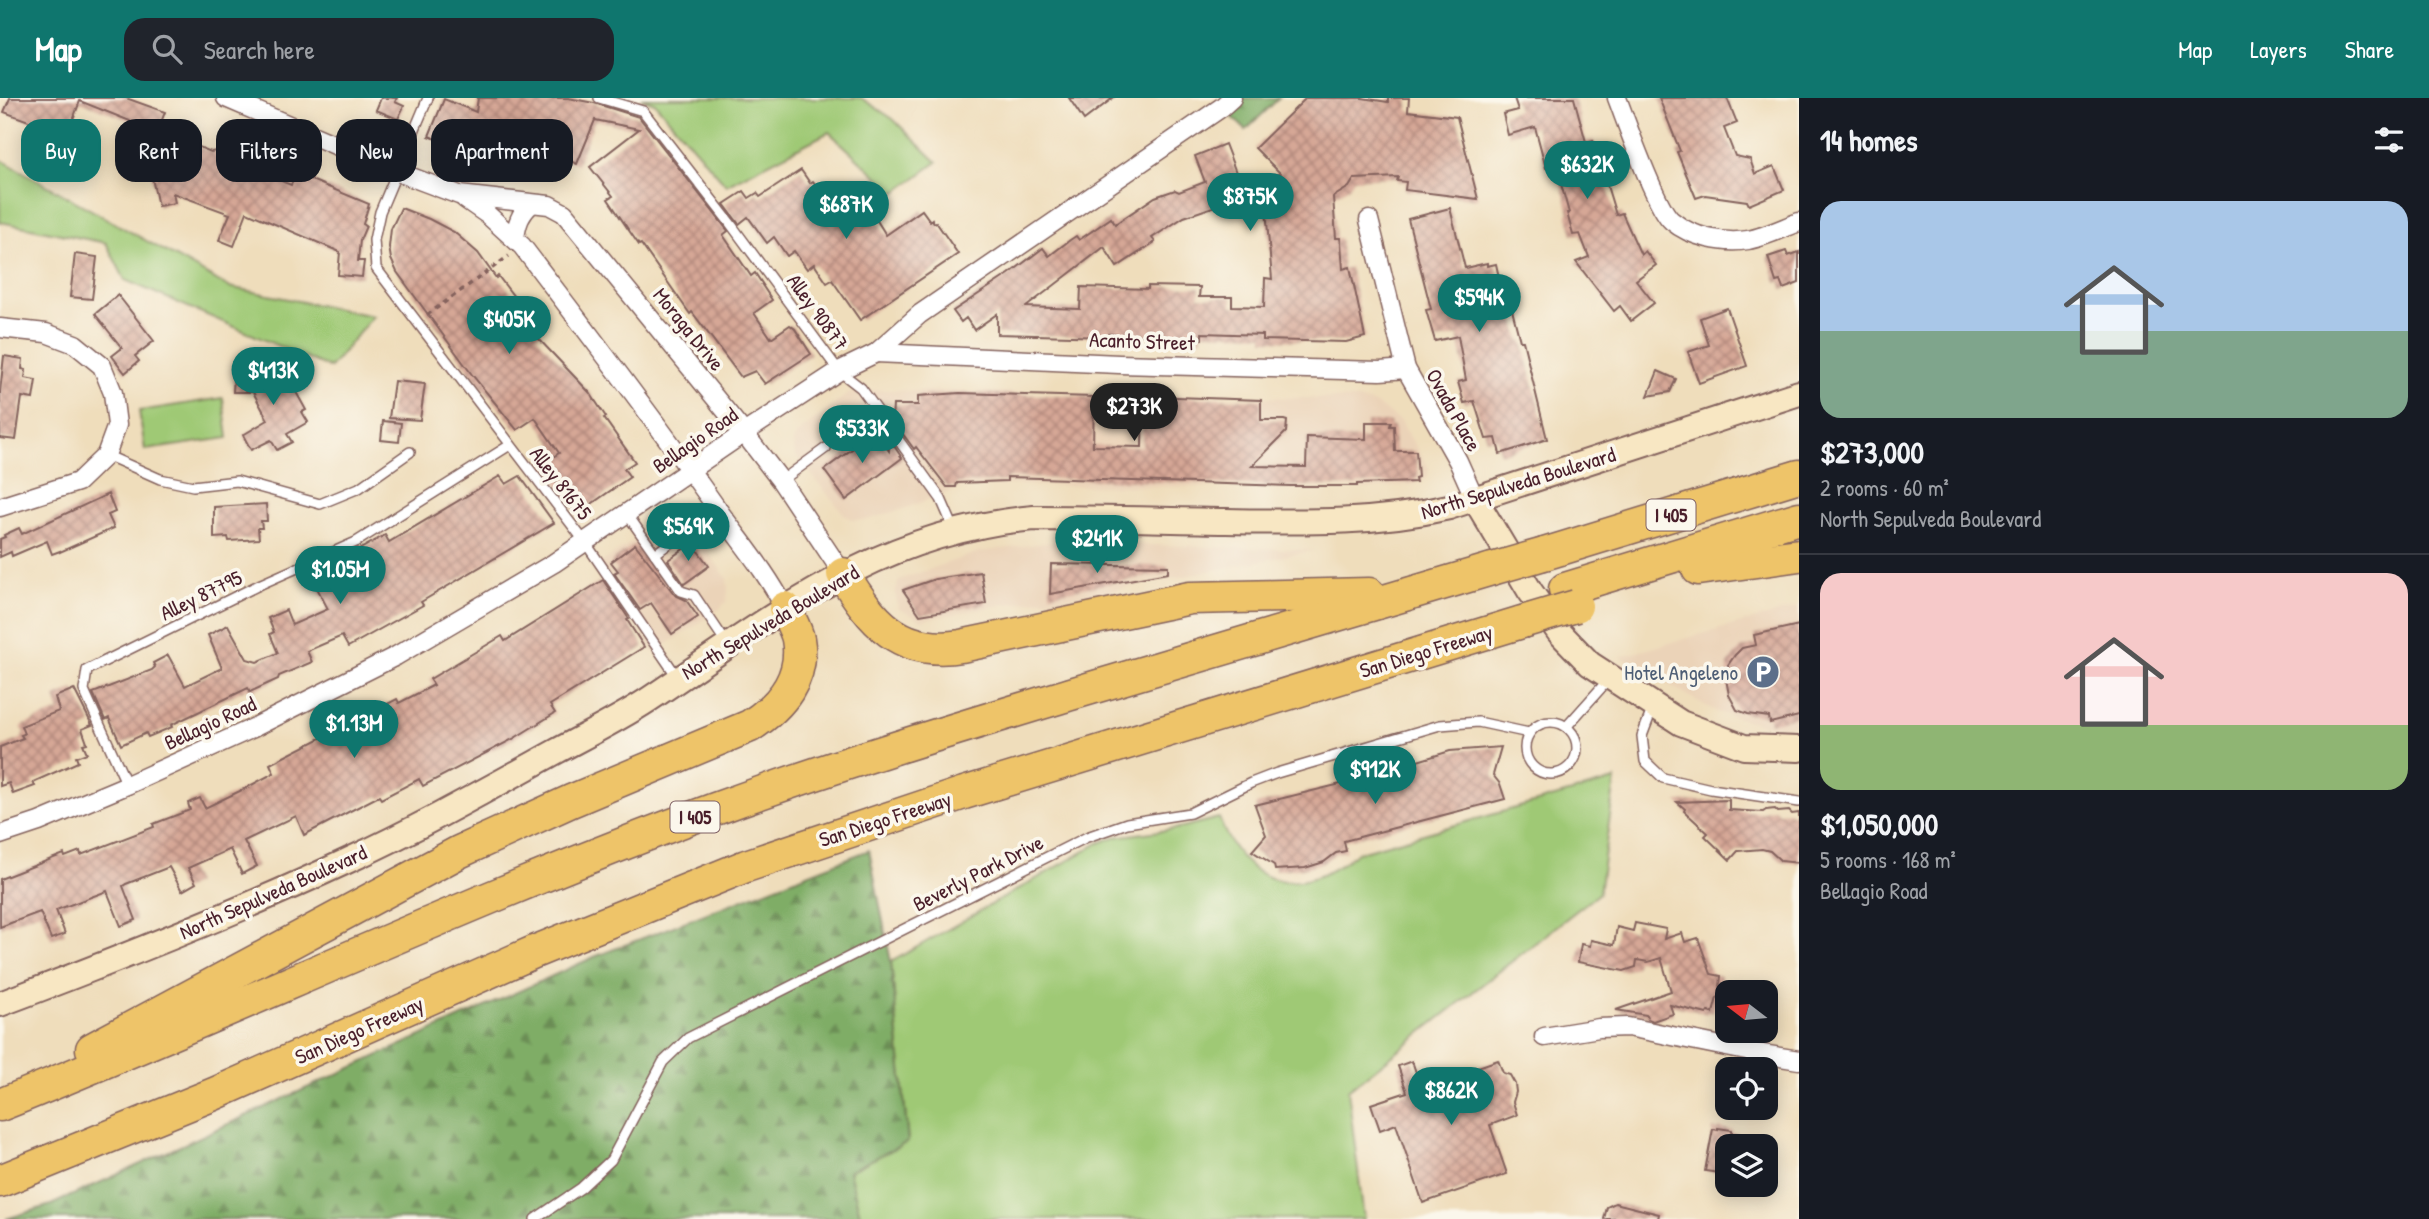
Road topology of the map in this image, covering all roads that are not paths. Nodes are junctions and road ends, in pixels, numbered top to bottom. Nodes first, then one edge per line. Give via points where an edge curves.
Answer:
1 (226, 98) edge
2 (428, 98) edge
3 (598, 98) edge
4 (1232, 98) edge
5 (1617, 98) edge
6 (417, 125) edge
7 (336, 145) edge
8 (417, 179) edge
9 (394, 182) edge
10 (459, 195) junction
11 (531, 204) junction
12 (1369, 220) dead end
13 (1799, 222) edge
14 (518, 242) junction
15 (0, 328) edge
16 (876, 353) junction
17 (1406, 369) junction
18 (839, 371) junction
19 (1799, 393) edge
20 (744, 433) junction
21 (510, 445) junction
22 (826, 448) dead end
23 (410, 452) dead end
24 (106, 455) junction
25 (691, 468) junction
26 (1799, 476) edge
27 (780, 481) junction
28 (1475, 499) junction
29 (0, 507) edge
30 (717, 508) junction
31 (627, 514) junction
32 (1799, 518) edge
33 (955, 531) junction
34 (1799, 539) edge
35 (585, 542) junction
36 (655, 554) junction
37 (1799, 555) edge
38 (1698, 569) junction
39 (843, 574) junction
40 (1413, 593) junction
41 (1570, 597) junction
42 (785, 608) junction
43 (1517, 614) junction
44 (728, 645) junction
45 (678, 678) junction
46 (1610, 678) junction
47 (1654, 706) junction
48 (1567, 726) junction
49 (1529, 733) junction
50 (1799, 749) edge
51 (127, 785) junction
52 (1799, 802) edge
53 (0, 835) edge
54 (0, 1004) edge
55 (1544, 1037) dead end
56 (1799, 1060) edge
57 (0, 1098) edge
58 (0, 1105) edge
59 (0, 1161) edge
60 (0, 1181) edge
61 (535, 1219) edge

1 - 7 street, Moraga Drive
2 - 6 lane
3 - 18 lane, Alley 90877 via 643,111
4 - 16 street, Bellagio Road via 920,314
5 - 13 street via 1670,219 1694,234 1720,240 1749,240
8 - 10 street, Moraga Drive
9 - 21 lane, Alley 81675 via 374,240 376,268
10 - 11 street, Moraga Drive
10 - 14 street, Moraga Drive
11 - 14 street via 516,224
11 - 20 street, Moraga Drive via 549,205 564,213
12 - 17 street, Ovada Place
14 - 25 street, Moraga Drive
15 - 24 street via 46,333 75,344 102,366 113,393 117,425
16 - 17 street, Acanto Street via 1119,364
16 - 18 street, Bellagio Road
17 - 28 street, Ovada Place
18 - 20 street, Bellagio Road
18 - 33 lane, Alley 90877 via 861,388 941,499
19 - 28 main road, North Sepulveda Boulevard
20 - 25 street, Bellagio Road
20 - 27 street, Moraga Drive
21 - 35 lane, Alley 81675
21 - 51 lane, Alley 87795 via 356,542 87,670 84,690
22 - 27 lane
23 - 24 lane via 359,488 320,504 237,481 193,486 160,479
24 - 29 street via 78,482
25 - 30 street, Moraga Drive
25 - 31 street, Bellagio Road
26 - 40 highway, I 405, bridge
27 - 39 street, Moraga Drive
28 - 33 main road, North Sepulveda Boulevard via 1373,520 1034,518
28 - 46 main road via 1559,632
30 - 36 lane
30 - 42 street, Moraga Drive via 769,578
31 - 35 street, Bellagio Road
31 - 36 lane
32 - 41 highway
33 - 39 main road, North Sepulveda Boulevard via 905,546
34 - 38 highway, San Diego Freeway
35 - 45 lane, Alley 81675
35 - 51 street, Bellagio Road via 396,656
36 - 44 lane via 681,591 694,595
37 - 38 highway
38 - 41 highway, San Diego Freeway
39 - 40 highway via 881,626 905,641 932,648 961,646 1191,598
39 - 42 main road, North Sepulveda Boulevard
40 - 58 highway, I 405 via 892,748 717,808
41 - 43 highway, San Diego Freeway, bridge
42 - 44 main road, North Sepulveda Boulevard
42 - 57 highway via 798,638 799,665 782,700 759,720 459,852
43 - 59 highway via 872,804 773,838 540,930
43 - 60 highway, San Diego Freeway via 746,866
44 - 45 main road, North Sepulveda Boulevard
45 - 54 main road, North Sepulveda Boulevard via 594,731 348,861 168,939
46 - 47 main road
46 - 48 lane
47 - 50 main road via 1681,723 1744,747
47 - 52 lane via 1642,736 1645,761 1663,778
48 - 49 lane via 1550,721
48 - 49 lane via 1577,741 1577,753 1558,774 1530,764 1525,749
49 - 61 lane, Beverly Park Drive via 1478,722 1440,725 1277,773 1190,813 1127,823 1087,836 688,1038 663,1062 611,1160 581,1188
51 - 53 street, Bellagio Road
55 - 56 street via 1629,1027

